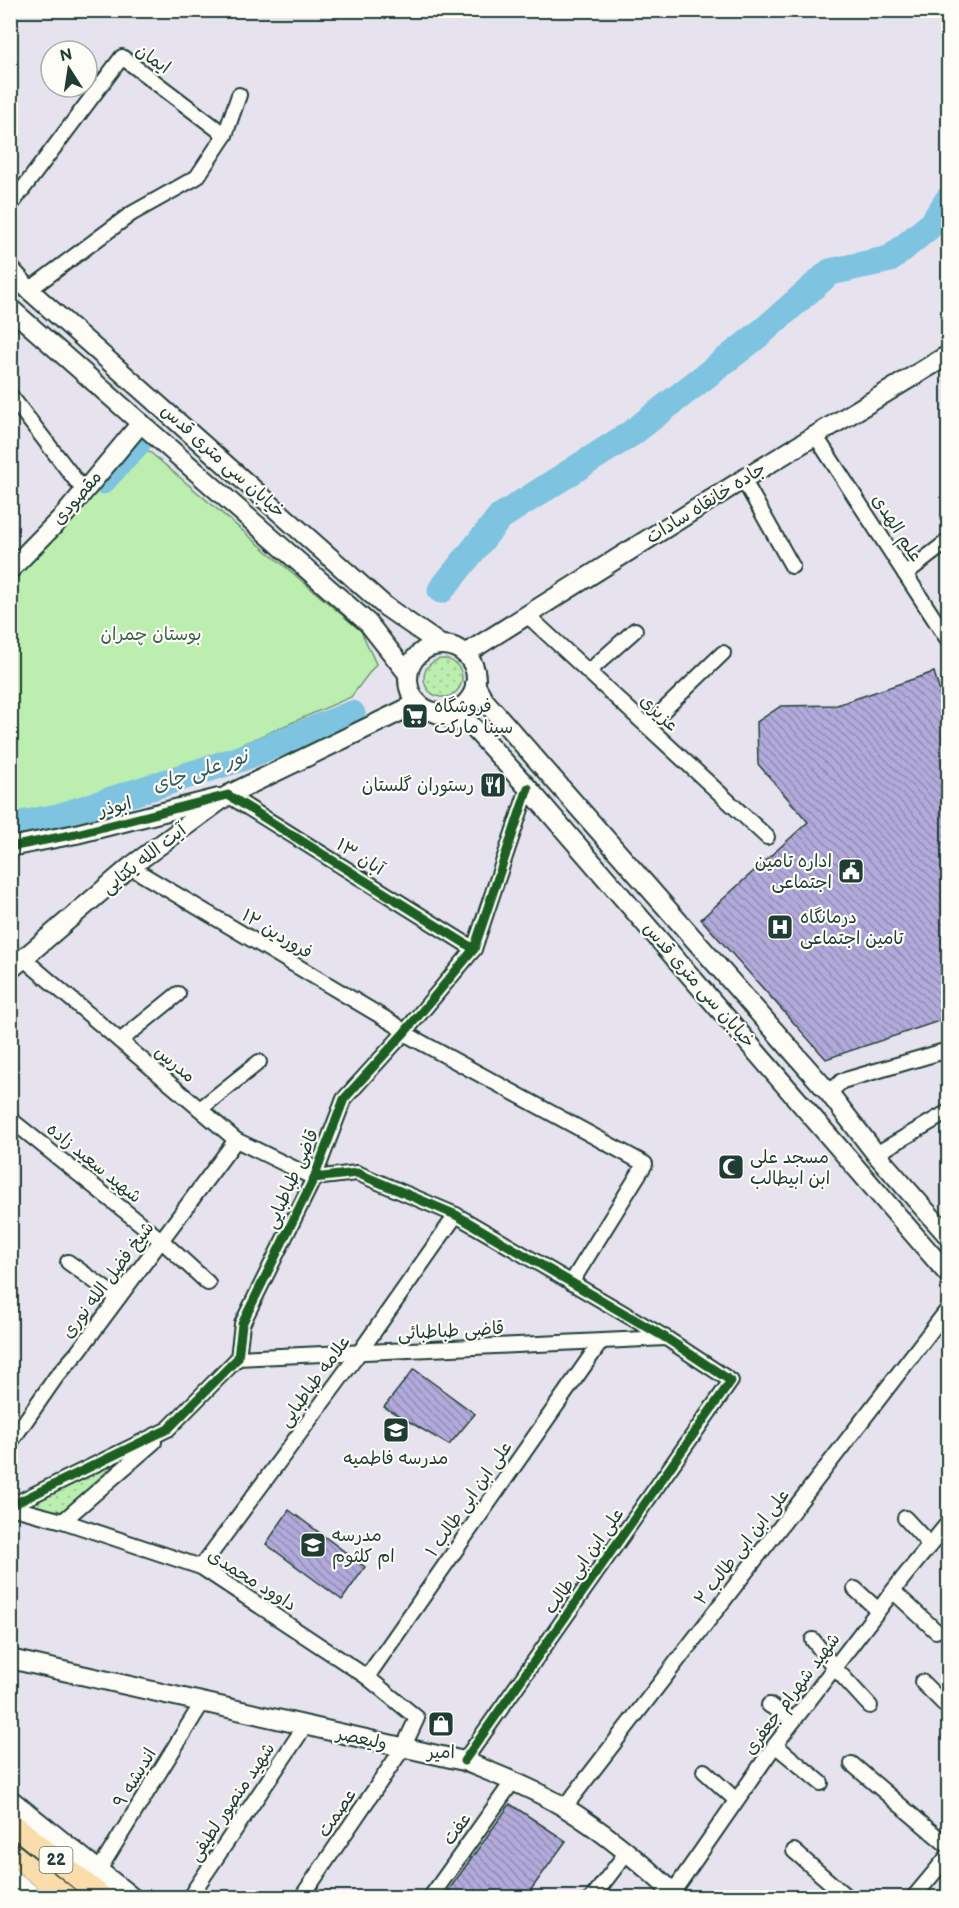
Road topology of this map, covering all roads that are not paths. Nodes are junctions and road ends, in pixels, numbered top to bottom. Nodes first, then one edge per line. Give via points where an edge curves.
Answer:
1 (239, 95) dead end
2 (225, 135) junction
3 (10, 206) edge
4 (10, 269) edge
5 (29, 290) junction
6 (12, 312) edge
7 (948, 355) edge
8 (12, 399) edge
9 (141, 423) junction
10 (815, 435) junction
11 (743, 479) junction
12 (84, 491) junction
13 (948, 541) edge
14 (792, 566) dead end
15 (10, 570) edge
16 (905, 574) junction
17 (527, 615) junction
18 (635, 630) dead end
19 (948, 640) edge
20 (441, 645) junction
21 (723, 653) dead end
22 (465, 654) junction
23 (588, 672) junction
24 (408, 674) junction
25 (475, 684) junction
26 (418, 703) junction
27 (436, 713) junction
28 (647, 726) junction
29 (528, 789) junction
30 (228, 795) junction
31 (767, 837) dead end
32 (10, 847) edge
33 (130, 867) junction
34 (474, 949) junction
35 (17, 964) edge
36 (178, 994) dead end
37 (405, 1033) junction
38 (120, 1041) junction
39 (784, 1042) junction
40 (948, 1050) edge
41 (763, 1058) junction
42 (259, 1062) dead end
43 (828, 1093) junction
44 (200, 1109) junction
45 (948, 1112) edge
46 (10, 1119) edge
47 (236, 1140) junction
48 (876, 1154) junction
49 (314, 1178) junction
50 (456, 1215) junction
51 (948, 1236) edge
52 (161, 1240) junction
53 (68, 1262) dead end
54 (948, 1275) edge
55 (208, 1283) dead end
56 (571, 1283) junction
57 (118, 1298) junction
58 (948, 1309) edge
59 (666, 1338) junction
60 (600, 1342) junction
61 (359, 1353) junction
62 (238, 1358) junction
63 (168, 1430) junction
64 (11, 1441) edge
65 (10, 1506) edge
66 (905, 1518) dead end
67 (63, 1521) junction
68 (948, 1523) edge
69 (930, 1545) junction
70 (201, 1567) junction
71 (855, 1588) dead end
72 (893, 1591) junction
73 (878, 1610) junction
74 (936, 1631) dead end
75 (813, 1640) dead end
76 (10, 1659) edge
77 (834, 1667) junction
78 (367, 1677) junction
79 (922, 1682) dead end
80 (202, 1703) junction
81 (769, 1705) dead end
82 (870, 1706) dead end
83 (948, 1708) edge
84 (417, 1718) joint
85 (794, 1720) junction
86 (305, 1726) junction
87 (775, 1745) junction
88 (403, 1748) junction
89 (464, 1761) junction
90 (852, 1764) dead end
91 (704, 1771) dead end
92 (513, 1781) junction
93 (821, 1783) dead end
94 (10, 1799) edge
95 (736, 1800) junction
96 (564, 1808) junction
97 (10, 1822) edge
98 (948, 1846) edge
99 (794, 1851) dead end
100 (10, 1852) edge
101 (627, 1852) junction
102 (948, 1856) edge
103 (99, 1870) junction
104 (10, 1876) edge
105 (676, 1894) edge
106 (36, 1898) edge
107 (68, 1898) edge
108 (103, 1898) edge
109 (133, 1898) edge
110 (189, 1898) edge
111 (301, 1898) edge
112 (430, 1898) edge
113 (592, 1898) edge
114 (848, 1898) edge
115 (913, 1898) edge

1 - 2 street
2 - 3 street, ایمان via 122,57
2 - 5 street via 197,177 131,214
4 - 5 main road, خیابان سی متری قدس
5 - 20 main road, خیابان سی متری قدس via 386,607
6 - 9 main road, خیابان سی متری قدس
7 - 10 main road, جاده خانقاه سادات
8 - 12 street
9 - 12 main road, مقصودی
9 - 24 main road, خیابان سی متری قدس via 368,623
10 - 11 main road, جاده خانقاه سادات
10 - 16 street, علم الهدی
11 - 14 street
11 - 17 main road, جاده خانقاه سادات
12 - 15 main road, مقصودی
13 - 16 street
16 - 19 street, علم الهدی
17 - 22 main road, جاده خانقاه سادات
17 - 23 street, عزیزی
18 - 23 street
20 - 22 main road
20 - 24 main road via 416,657
21 - 28 street
22 - 25 main road via 475,669
23 - 28 street, عزیزی
24 - 26 main road via 411,694
25 - 27 main road via 466,703 458,709
25 - 39 main road, خیابان سی متری قدس via 484,700
26 - 27 main road
26 - 30 main road, آیت الله یکتایی
27 - 29 main road, خیابان سی متری قدس via 471,725
28 - 31 street, عزیزی
29 - 34 street, قاضی طباطبایی
29 - 41 main road, خیابان سی متری قدس
30 - 32 main road, ابوذر
30 - 33 main road, آیت الله یکتایی
30 - 34 street, ۱۳ آبان
33 - 35 main road, آیت الله یکتایی
33 - 37 street, ۱۲ فروردین
34 - 37 street, قاضی طباطبایی
35 - 38 street, مدرس
36 - 38 street
37 - 49 street, قاضی طباطبایی via 344,1099
37 - 56 street, ۱۲ فروردین via 645,1164
38 - 44 street, مدرس
39 - 41 main road
39 - 43 main road, خیابان سی متری قدس
40 - 43 street via 842,1081
41 - 54 main road, خیابان سی متری قدس
42 - 44 street
43 - 48 main road, خیابان سی متری قدس
44 - 47 street, مدرس
45 - 48 street
46 - 52 street, شهید سعید زاده
47 - 49 street, مدرس
47 - 52 street, شیخ فضل الله نوری
48 - 51 main road, خیابان سی متری قدس
49 - 50 street via 357,1173
49 - 62 street, قاضی طباطبایی via 242,1324
50 - 56 street
50 - 61 street, علامه طباطبایی
52 - 55 street, شهید سعید زاده
52 - 57 street, شیخ فضل الله نوری
53 - 57 street
56 - 59 street
57 - 64 street, شیخ فضل الله نوری
58 - 96 street, علی ابن ابی طالب ۲
59 - 60 street, قاضی طباطبائی
59 - 89 street, علی ابن ابی طالب via 731,1381
60 - 61 street, قاضی طباطبائی
60 - 78 street, علی ابن ابی طالب ۱
61 - 62 street, قاضی طباطبائی
61 - 70 street, علامه طباطبایی
62 - 63 street
63 - 65 street
63 - 67 street
65 - 67 street, داوود محمدی
66 - 69 street
67 - 70 street, داوود محمدی
68 - 69 street, شهید شهرام جعفری
69 - 72 street, شهید شهرام جعفری
70 - 78 street, داوود محمدی
71 - 73 street
72 - 73 street, شهید شهرام جعفری
72 - 74 street
73 - 77 street, شهید شهرام جعفری
75 - 77 street
76 - 80 main road, ولیعصر
77 - 82 street
77 - 85 street, شهید شهرام جعفری
78 - 84 street, داوود محمدی
79 - 83 street
80 - 86 main road, ولیعصر
80 - 103 street, اندیشه ۹
81 - 85 street
84 - 88 street, عصمت
85 - 87 street, شهید شهرام جعفری
86 - 88 main road, ولیعصر
86 - 110 street, شهید منصور لطیفی
87 - 93 street
87 - 95 street, شهید شهرام جعفری
88 - 89 main road, ولیعصر
88 - 111 street, عصمت
89 - 92 main road, ولیعصر
90 - 98 street
91 - 95 street
92 - 96 main road, ولیعصر
92 - 112 street, عفت
94 - 103 main road
95 - 105 street, شهید شهرام جعفری
96 - 101 main road, ولیعصر
97 - 108 main road, 22
99 - 114 street
100 - 107 main road, 22
101 - 105 main road, ولیعصر
101 - 113 street
102 - 115 street
103 - 109 main road
104 - 106 main road

